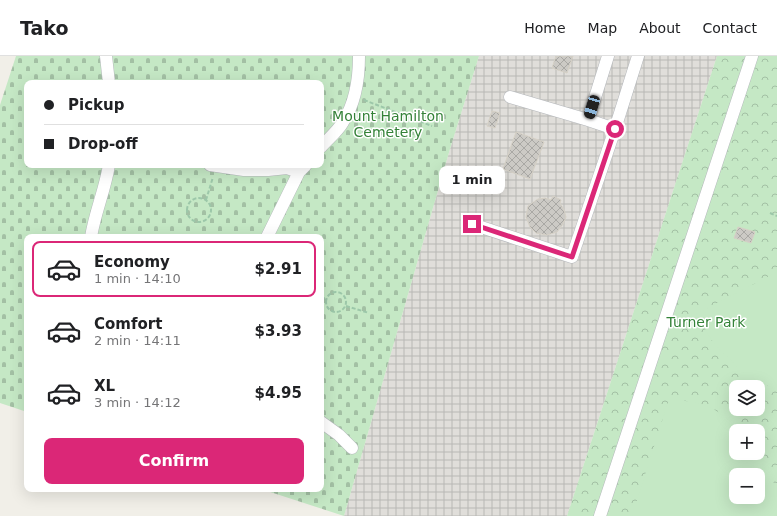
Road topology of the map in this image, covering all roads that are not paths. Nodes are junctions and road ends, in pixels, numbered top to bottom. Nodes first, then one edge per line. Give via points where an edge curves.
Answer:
1 (106, 56) edge
2 (359, 56) edge
3 (608, 56) edge
4 (638, 56) edge
5 (752, 56) edge
6 (109, 80) edge
7 (510, 96) dead end
8 (588, 120) junction
9 (615, 129) junction
10 (324, 144) edge
11 (108, 168) edge
12 (228, 168) edge
13 (287, 168) edge
14 (287, 168) edge
15 (302, 169) edge
16 (472, 224) dead end
17 (92, 234) edge
18 (270, 234) edge
19 (324, 424) edge
20 (352, 448) dead end
21 (600, 516) edge

1 - 6 lane
2 - 10 lane via 355,97 343,122
3 - 8 lane
4 - 9 lane
5 - 21 lane
7 - 8 lane
8 - 9 lane
9 - 16 lane via 572,257
11 - 17 lane
12 - 14 lane
13 - 15 lane
15 - 18 lane
19 - 20 lane via 340,435

